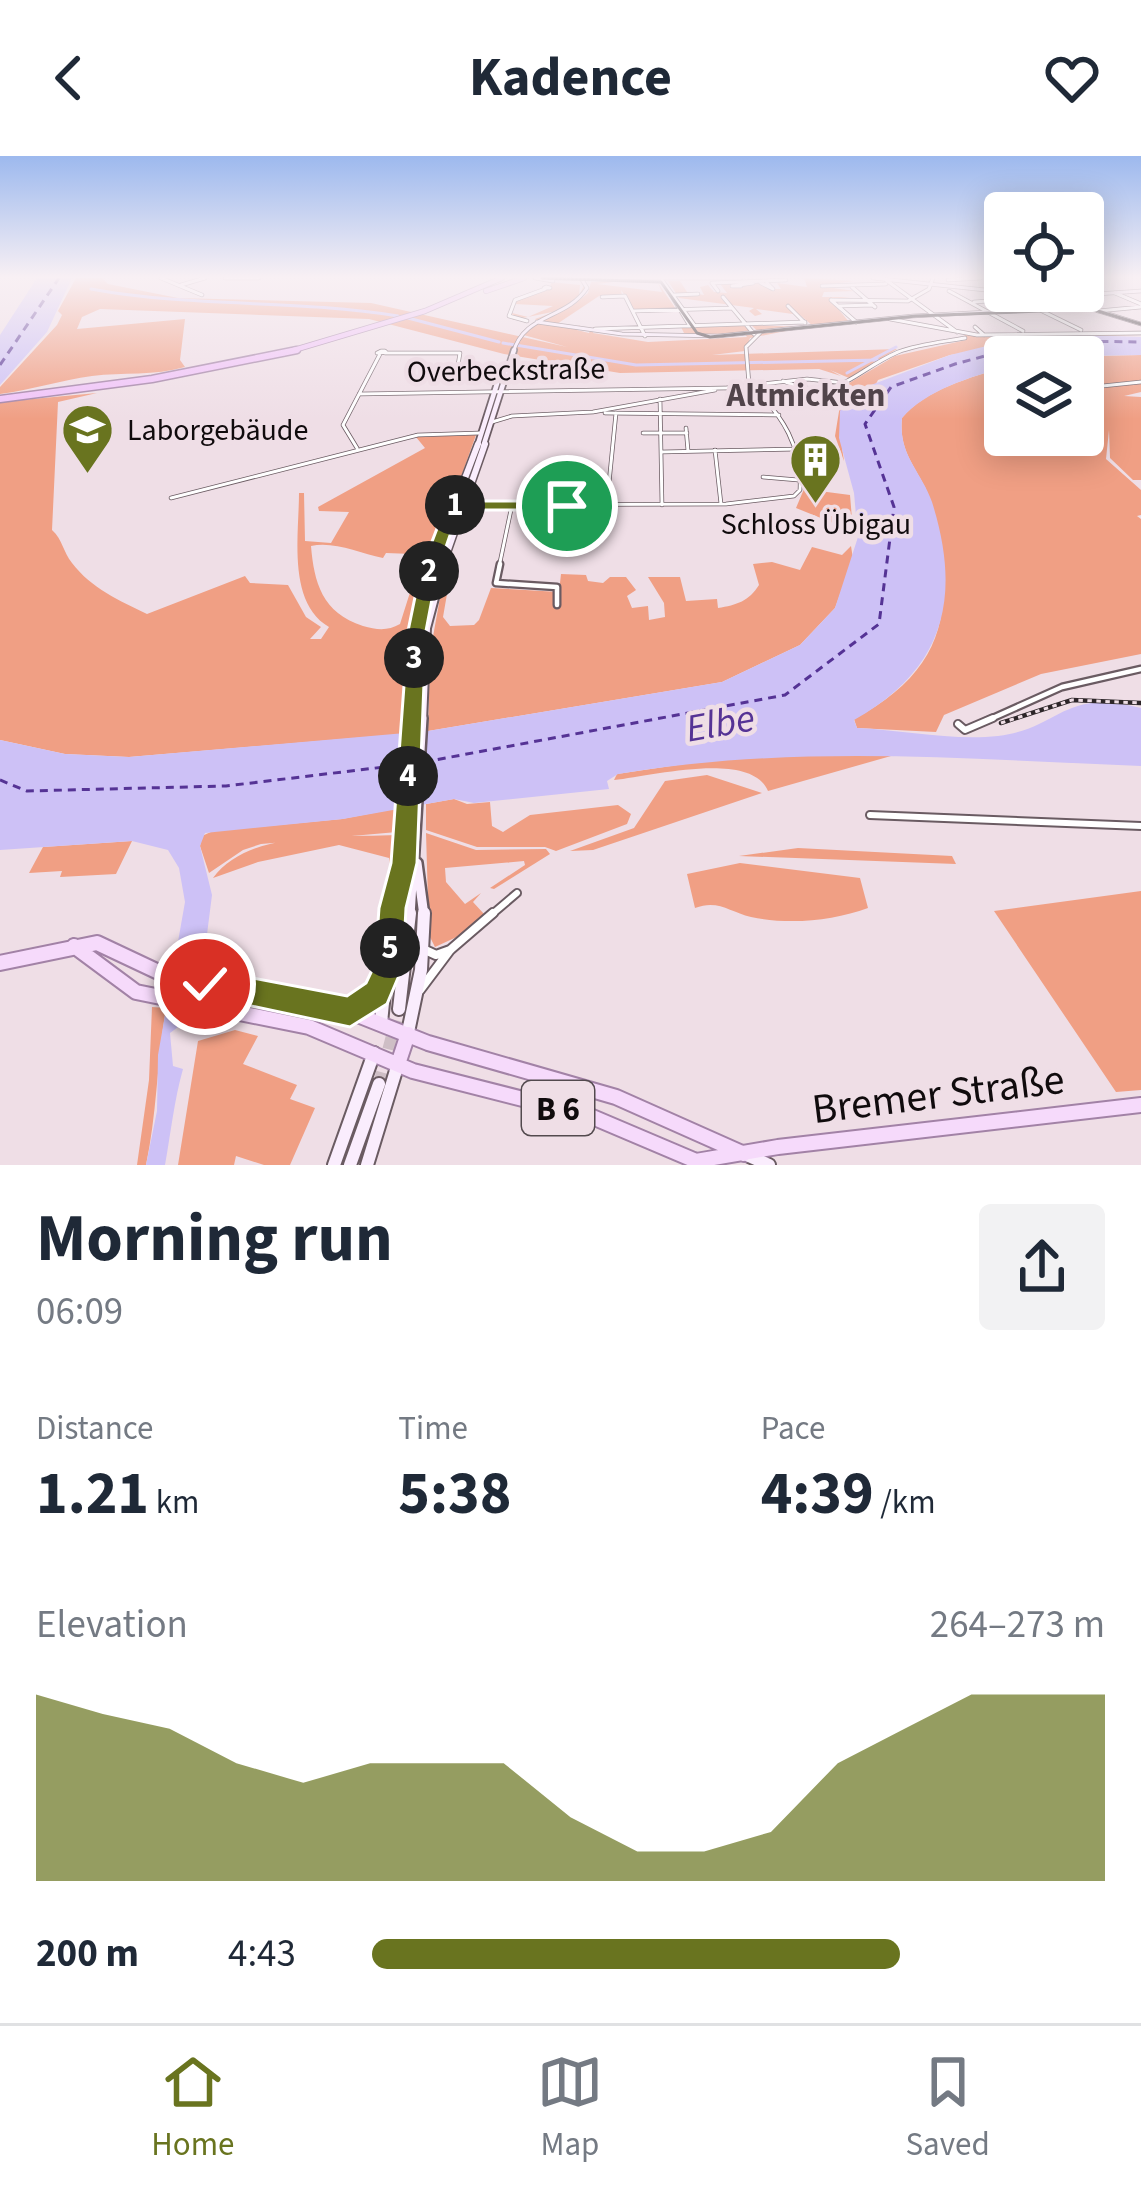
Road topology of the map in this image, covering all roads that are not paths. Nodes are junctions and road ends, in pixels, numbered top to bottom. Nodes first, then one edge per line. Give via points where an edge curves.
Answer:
1 (381, 325) edge
2 (526, 325) edge
3 (553, 325) edge
4 (639, 325) edge
5 (717, 325) edge
6 (747, 325) edge
7 (809, 325) edge
8 (833, 325) edge
9 (837, 325) edge
10 (918, 325) edge
11 (945, 325) edge
12 (1012, 325) edge
13 (1070, 325) edge
14 (693, 326) joint
15 (975, 327) dead end
16 (641, 328) junction
17 (812, 328) junction
18 (580, 330) junction
19 (1025, 332) junction
20 (1086, 333) junction
21 (1141, 333) edge
22 (960, 334) junction
23 (984, 335) junction
24 (645, 336) junction
25 (756, 336) junction
26 (508, 356) junction
27 (501, 371) junction
28 (783, 381) junction
29 (1141, 382) edge
30 (750, 383) junction
31 (844, 383) junction
32 (1104, 386) edge
33 (703, 387) junction
34 (725, 388) junction
35 (714, 390) junction
36 (359, 394) junction
37 (499, 394) junction
38 (0, 398) edge
39 (660, 399) junction
40 (593, 412) junction
41 (616, 413) junction
42 (661, 414) junction
43 (780, 416) junction
44 (496, 418) junction
45 (485, 433) junction
46 (643, 433) dead end
47 (661, 433) junction
48 (798, 447) junction
49 (823, 447) dead end
50 (358, 449) junction
51 (715, 450) junction
52 (688, 451) junction
53 (661, 452) junction
54 (763, 477) dead end
55 (801, 479) junction
56 (822, 482) dead end
57 (175, 495) dead end
58 (721, 504) junction
59 (458, 505) junction
60 (477, 505) junction
61 (662, 505) junction
62 (512, 506) junction
63 (607, 506) junction
64 (455, 524) junction
65 (557, 605) dead end
66 (421, 629) junction
67 (1141, 669) edge
68 (958, 724) dead end
69 (871, 815) dead end
70 (1141, 826) edge
71 (410, 862) junction
72 (518, 892) dead end
73 (420, 945) junction
74 (74, 946) junction
75 (450, 950) junction
76 (0, 963) edge
77 (389, 966) junction
78 (417, 994) junction
79 (399, 1009) tunnel mouth
80 (350, 1012) junction
81 (382, 1023) junction
82 (408, 1034) junction
83 (374, 1052) junction
84 (398, 1064) junction
85 (379, 1084) tunnel mouth
86 (1141, 1105) edge
87 (744, 1154) junction
88 (700, 1163) edge
89 (334, 1165) edge
90 (350, 1165) edge
91 (368, 1165) edge
92 (769, 1165) edge

1 - 38 highway via 236,365
2 - 26 main road
3 - 18 main road
4 - 16 street
5 - 14 street
6 - 25 street
7 - 17 street
8 - 17 main road
9 - 17 main road
10 - 22 street
11 - 22 street
12 - 19 street
13 - 20 street
14 - 16 street
15 - 23 street
16 - 18 street
16 - 24 street
17 - 25 main road
18 - 24 main road
19 - 20 street
19 - 23 street
20 - 21 street
22 - 23 street
22 - 31 street via 965,338 894,354
24 - 25 main road
25 - 30 street via 747,352
26 - 27 main road
26 - 37 main road
27 - 36 street via 457,371 462,354 383,353
27 - 37 main road
28 - 30 street
28 - 31 street
28 - 31 street via 802,392 832,392
29 - 32 street
30 - 34 street
30 - 43 street
33 - 34 street, Overbeckstraße
33 - 35 street
33 - 37 street, Overbeckstraße
34 - 35 street
35 - 39 street
36 - 37 street, Overbeckstraße
36 - 50 street via 342,428
37 - 44 main road
37 - 45 main road
39 - 40 street
39 - 42 street
40 - 41 street
40 - 44 street
41 - 42 street
41 - 63 street
42 - 43 street
42 - 47 street
43 - 48 street
44 - 45 main road
45 - 50 street via 428,433
45 - 59 main road
46 - 47 street
47 - 52 street via 687,430
47 - 53 street
48 - 49 street
48 - 51 street
48 - 55 street
50 - 57 street
51 - 52 street
51 - 58 street
52 - 53 street
53 - 61 street
54 - 55 street
55 - 56 street
55 - 58 street via 794,496
58 - 61 street
59 - 60 street
59 - 64 main road
59 - 66 main road via 429,573
60 - 62 street
60 - 64 street
61 - 63 street
62 - 63 street
62 - 65 street via 496,583 557,587
64 - 66 main road
66 - 71 main road
67 - 68 street via 1062,687 965,730
69 - 70 street
71 - 73 main road via 422,891
71 - 77 main road via 393,908
71 - 79 main road
72 - 75 street
73 - 75 street via 436,956
73 - 78 main road
74 - 76 main road, B 6
74 - 80 main road, B 6 via 97,943 167,976
74 - 83 main road, B 6 via 122,984 274,1016
75 - 78 street
77 - 80 main road via 371,1000
77 - 81 main road
78 - 82 main road
80 - 81 main road, B 6
81 - 82 main road, B 6
81 - 83 main road
82 - 84 main road
82 - 87 main road, B 6 via 616,1097
83 - 84 main road, B 6
83 - 89 main road
84 - 88 main road, B 6 via 590,1116
84 - 91 main road
85 - 90 main road
86 - 87 main road, Bremer Straße / B 6
87 - 88 main road, B 6
87 - 92 main road

